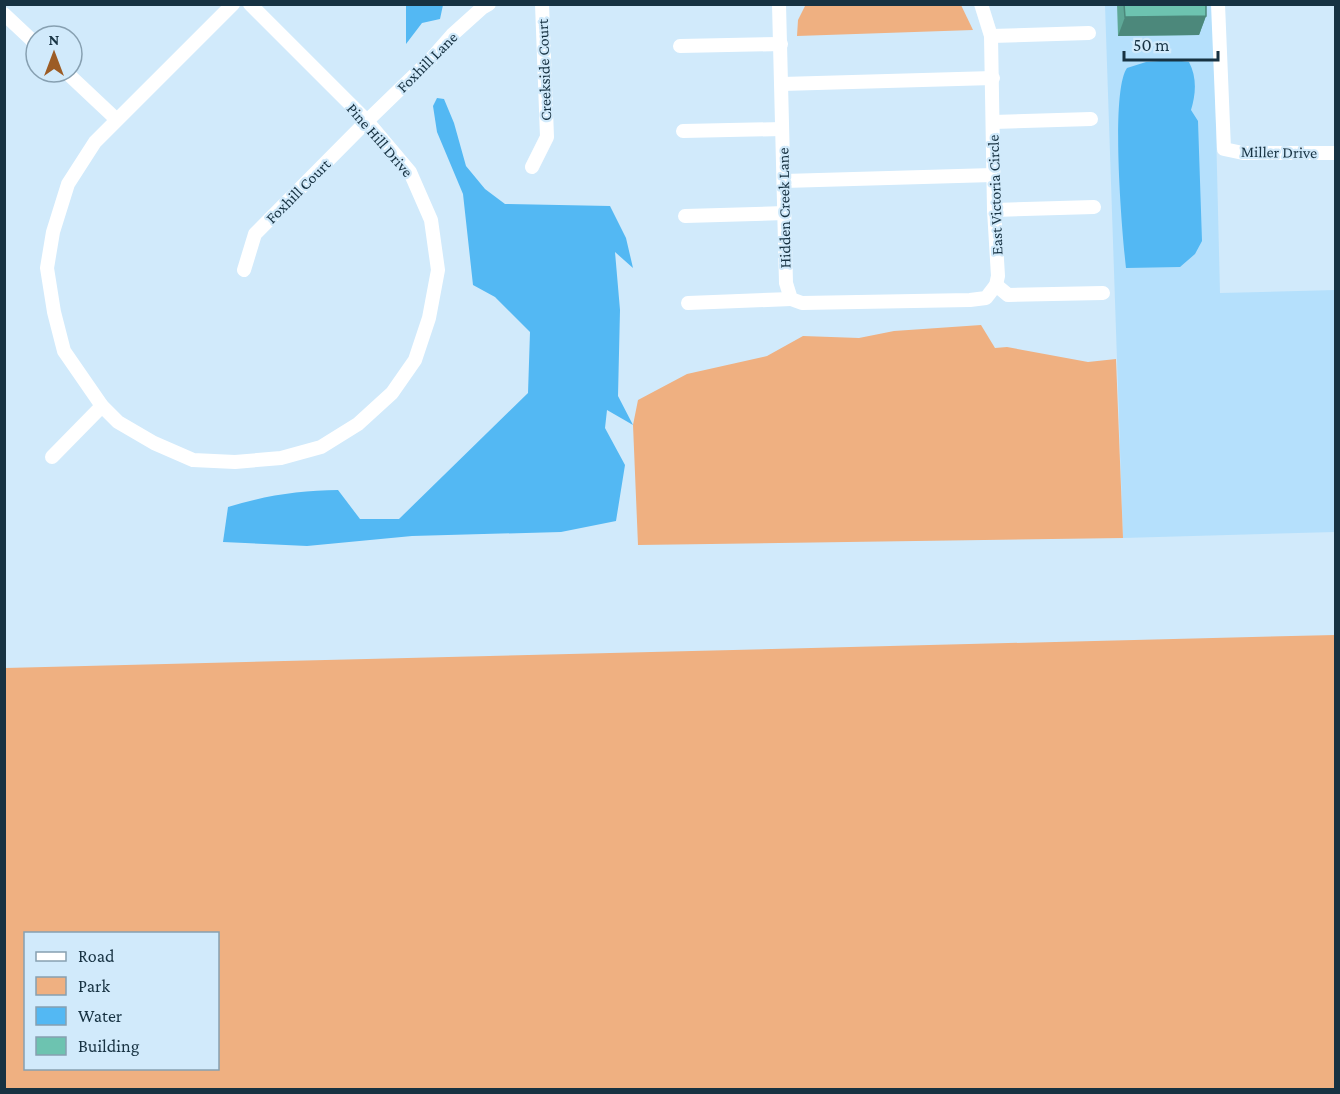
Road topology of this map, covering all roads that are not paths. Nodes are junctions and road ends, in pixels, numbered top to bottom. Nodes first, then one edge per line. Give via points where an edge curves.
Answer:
1 (233, 4) edge
2 (250, 4) edge
3 (489, 4) edge
4 (542, 4) edge
5 (779, 4) edge
6 (981, 4) edge
7 (1218, 4) edge
8 (4, 14) edge
9 (24, 33) edge
10 (1089, 33) dead end
11 (991, 36) junction
12 (781, 44) junction
13 (680, 46) dead end
14 (993, 78) junction
15 (78, 84) edge
16 (782, 84) junction
17 (1091, 119) dead end
18 (116, 120) junction
19 (367, 121) junction
20 (993, 122) junction
21 (782, 129) junction
22 (683, 131) dead end
23 (1335, 153) edge
24 (532, 167) dead end
25 (993, 175) junction
26 (784, 181) junction
27 (1094, 207) dead end
28 (994, 210) junction
29 (785, 213) junction
30 (686, 216) dead end
31 (244, 270) dead end
32 (996, 285) junction
33 (1103, 293) dead end
34 (791, 299) junction
35 (688, 303) dead end
36 (102, 406) junction
37 (52, 457) dead end

1 - 18 street, Pine Hill Drive
2 - 19 street, Pine Hill Drive
3 - 19 street, Foxhill Lane via 452,35
4 - 24 street, Creekside Court via 547,137
5 - 12 street, Hidden Creek Lane
6 - 11 street, East Victoria Circle
7 - 23 street, Miller Drive via 1224,148 1243,153
8 - 9 street
10 - 11 street
11 - 14 street, East Victoria Circle
12 - 13 street
12 - 16 street, Hidden Creek Lane
14 - 16 street
14 - 20 street, East Victoria Circle
15 - 18 street
16 - 21 street, Hidden Creek Lane
17 - 20 street
18 - 36 street, Pine Hill Drive via 95,142 68,184 47,268 64,351
19 - 31 street, Foxhill Court via 255,234
19 - 36 street, Pine Hill Drive via 410,172 431,220 438,270 429,318 415,360 392,393 358,424 321,447 281,458 235,462 183,456 118,422
20 - 25 street, East Victoria Circle
21 - 22 street
21 - 26 street, Hidden Creek Lane
25 - 26 street
25 - 28 street, East Victoria Circle
26 - 29 street, Hidden Creek Lane
27 - 28 street
28 - 32 street, East Victoria Circle
29 - 30 street
29 - 34 street, Hidden Creek Lane via 786,282
32 - 33 street via 1008,295
32 - 34 street via 986,298 802,303
34 - 35 street
36 - 37 street

